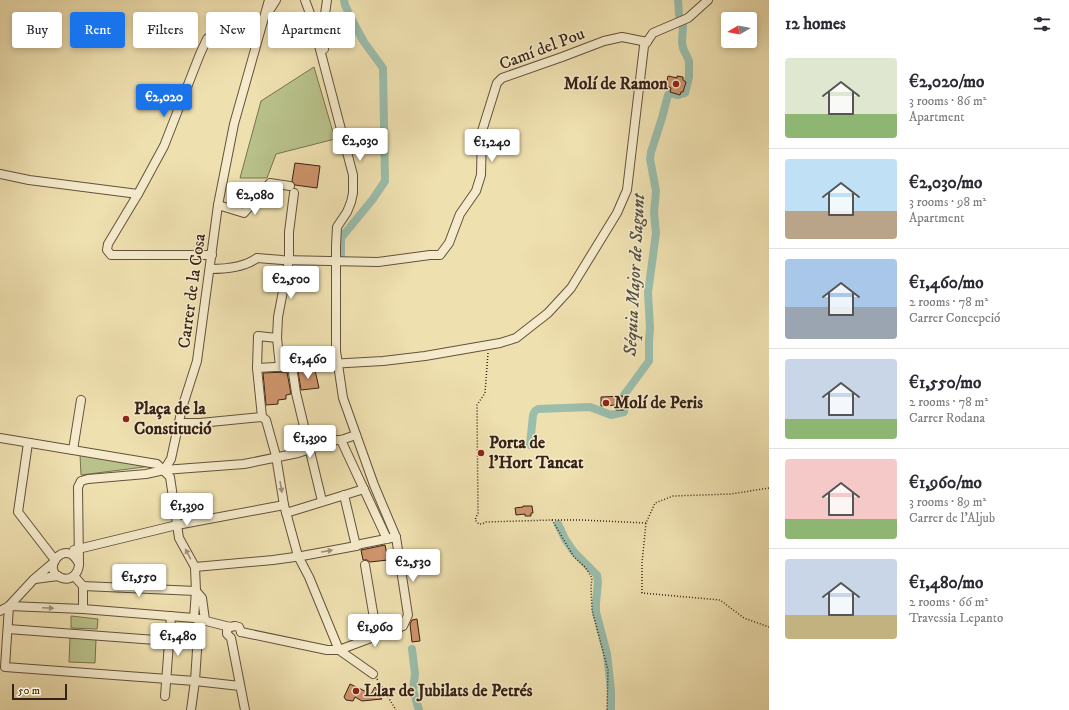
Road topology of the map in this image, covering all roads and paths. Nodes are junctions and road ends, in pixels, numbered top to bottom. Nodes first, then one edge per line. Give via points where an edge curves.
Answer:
1 (269, 0) edge
2 (276, 0) edge
3 (305, 0) edge
4 (327, 0) edge
5 (708, 0) edge
6 (263, 20) junction
7 (647, 42) junction
8 (324, 64) junction
9 (0, 174) edge
10 (138, 194) junction
11 (218, 205) junction
12 (212, 254) junction
13 (289, 260) junction
14 (336, 261) junction
15 (210, 269) junction
16 (277, 338) junction
17 (488, 346) junction
18 (337, 364) junction
19 (292, 366) junction
20 (280, 367) junction
21 (257, 368) junction
22 (81, 400) dead end
23 (262, 417) junction
24 (179, 423) junction
25 (356, 435) junction
26 (0, 438) edge
27 (341, 440) junction
28 (28, 443) junction
29 (310, 447) junction
30 (73, 450) junction
31 (276, 458) junction
32 (138, 460) junction
33 (164, 470) junction
34 (137, 475) junction
35 (769, 488) edge
36 (364, 489) junction
37 (344, 495) junction
38 (322, 501) junction
39 (285, 509) junction
40 (552, 520) junction
41 (646, 523) junction
42 (177, 525) junction
43 (396, 537) junction
44 (387, 539) junction
45 (356, 546) junction
46 (79, 548) junction
47 (63, 553) junction
48 (298, 556) junction
49 (54, 561) junction
50 (78, 562) junction
51 (365, 565) dead end
52 (195, 567) junction
53 (58, 576) junction
54 (74, 576) junction
55 (34, 579) junction
56 (83, 586) junction
57 (196, 591) junction
58 (9, 606) junction
59 (83, 610) junction
60 (0, 611) edge
61 (171, 616) junction
62 (199, 619) junction
63 (230, 627) junction
64 (769, 627) edge
65 (8, 629) junction
66 (241, 632) junction
67 (377, 636) junction
68 (231, 638) junction
69 (169, 641) junction
70 (339, 650) junction
71 (374, 674) joint
72 (167, 679) junction
73 (195, 681) junction
74 (240, 686) junction
75 (166, 696) dead end
76 (191, 710) edge
77 (245, 710) edge
78 (396, 710) edge
79 (607, 710) edge

1 - 6 street, Carrer de la Cosa
2 - 6 street, Carrer de la Cosa
3 - 8 street
4 - 8 street via 323,28
5 - 7 street via 688,18 653,33
6 - 10 street via 219,28 207,39 164,146
6 - 11 street, Carrer de la Cosa via 234,124
7 - 14 street, Camí del Pou via 622,37 604,41 502,78 497,83 482,131 481,175 476,191 460,214 449,243 440,255 378,262
7 - 17 street via 644,46 627,190 617,213 571,288 548,313 516,338
8 - 14 street via 353,175 351,202 337,227
9 - 10 street
10 - 12 street via 108,244 107,250 110,254
11 - 12 street, Carrer de la Cosa
11 - 13 street via 244,213 270,183 292,189
12 - 15 street, Carrer de la Cosa
13 - 14 street
13 - 15 street via 257,258 225,269
13 - 16 street via 278,317
14 - 18 street
15 - 24 street, Carrer de la Cosa via 197,361
16 - 20 street
16 - 21 street via 258,336
17 - 18 street via 425,356
17 - 40 path via 485,393 477,405 478,513 475,520 479,524
18 - 19 street
18 - 25 street via 343,398
19 - 20 street
19 - 29 street
20 - 21 street
21 - 23 street
22 - 30 street
23 - 24 street
23 - 31 street via 266,420
24 - 33 street, Carrer de la Cosa via 171,459
25 - 27 street
25 - 43 street
26 - 28 street
27 - 29 street
27 - 36 street
28 - 30 street
28 - 49 street via 18,512
29 - 31 street via 298,453
29 - 38 street
30 - 32 street
31 - 33 street via 244,464
31 -> 39 street
32 - 33 street via 157,464
32 - 34 street
33 - 34 street
33 - 42 street via 170,477
34 - 46 street via 81,481 78,487
35 - 41 path via 731,494 673,496 655,504
36 - 37 street
36 - 44 street
37 - 38 street
37 - 45 street
38 - 39 street
39 - 42 street
39 - 48 street
40 - 41 path
40 - 79 path via 574,557 592,578 592,610 608,670
41 - 64 path via 642,593 720,600 744,618
42 - 46 street
52 -> 42 street via 179,538
43 - 44 street
43 - 67 street via 408,615 404,626
44 - 45 street
48 -> 45 street
46 - 47 street
46 - 50 street
47 - 49 street
47 - 50 street via 73,555
48 - 52 street
48 - 70 street
49 - 53 street via 54,572
49 - 55 street
50 - 54 street via 78,570
51 - 67 street
52 - 57 street
53 - 54 street via 66,579
53 - 55 street
54 - 56 street
55 - 58 street
56 - 57 street
56 - 59 street
57 - 62 street
58 -> 59 street
58 - 60 street
58 - 65 street
59 - 61 street
61 - 62 street
61 - 69 street
62 - 63 street
62 - 73 street
63 - 66 street via 237,626
63 - 68 street via 227,632
65 - 69 street
65 - 72 street via 5,667
66 - 68 street via 238,638
66 - 70 street via 327,650
67 - 70 street
68 - 74 street
69 - 72 street
70 - 71 street
71 - 78 path
72 - 73 street
72 - 75 street
73 - 74 street
73 - 76 street
74 - 77 street

